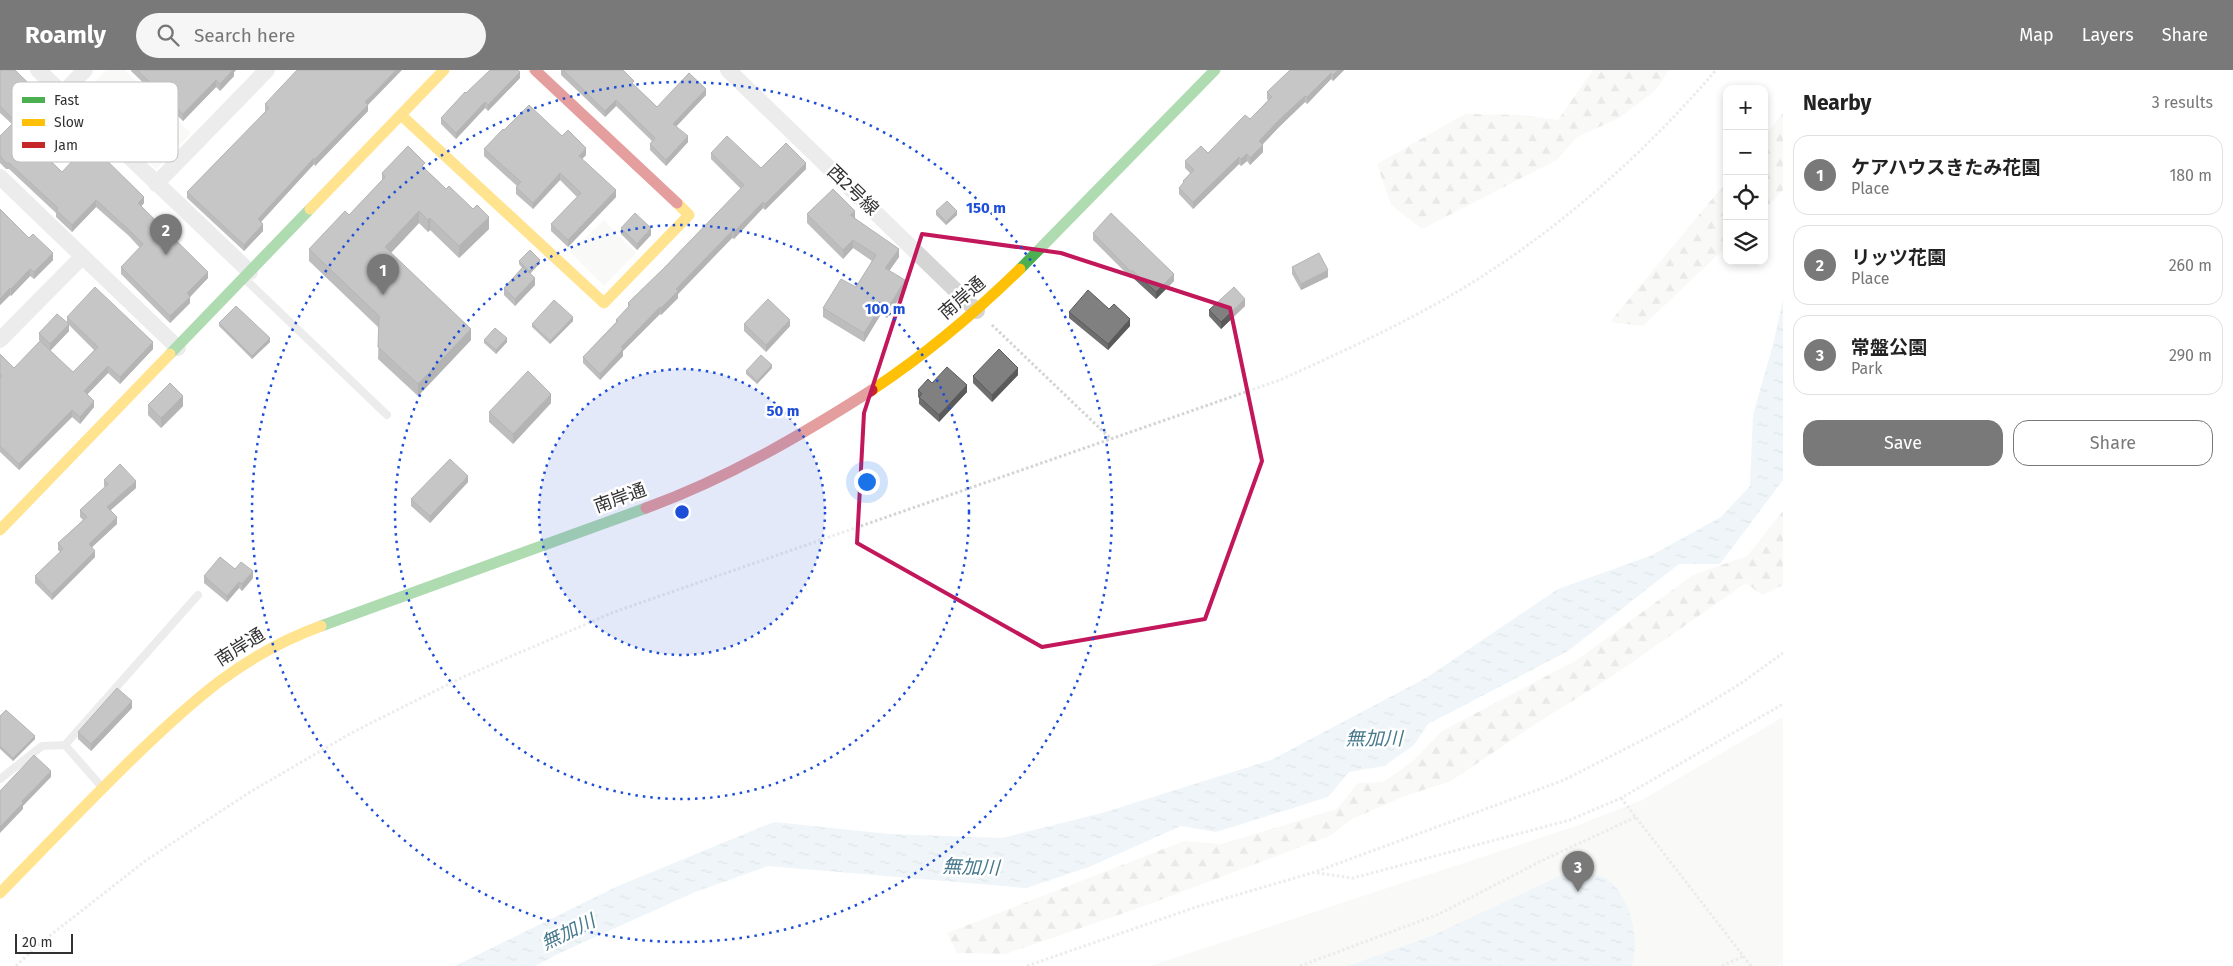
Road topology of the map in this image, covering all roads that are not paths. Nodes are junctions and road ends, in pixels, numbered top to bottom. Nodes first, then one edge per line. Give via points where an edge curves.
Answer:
1 (38, 70) edge
2 (85, 70) edge
3 (267, 70) edge
4 (444, 70) edge
5 (535, 70) edge
6 (728, 70) edge
7 (1215, 70) edge
8 (51, 82) edge
9 (74, 82) edge
10 (402, 114) junction
11 (178, 161) edge
12 (134, 162) edge
13 (177, 162) edge
14 (0, 177) edge
15 (156, 184) junction
16 (82, 257) junction
17 (247, 275) junction
18 (977, 311) junction
19 (0, 340) edge
20 (178, 348) junction
21 (387, 415) dead end
22 (0, 530) edge
23 (198, 595) dead end
24 (65, 745) junction
25 (0, 779) edge
26 (102, 788) junction
27 (0, 893) edge

1 - 8 street
2 - 9 street
3 - 11 street
4 - 10 main road
5 - 10 main road via 689,215 604,303
6 - 18 street, 西2号線
7 - 18 main road, 南岸通
10 - 17 main road
12 - 15 street
13 - 15 street
14 - 16 street
15 - 17 street
16 - 19 street
16 - 20 street
17 - 20 main road
17 - 21 lane
18 - 26 main road, 南岸通 via 886,380 813,428 742,466 679,496 299,634 263,651 189,704
20 - 22 main road
23 - 24 lane
24 - 25 lane via 42,746
24 - 26 lane
26 - 27 main road, 南岸通

